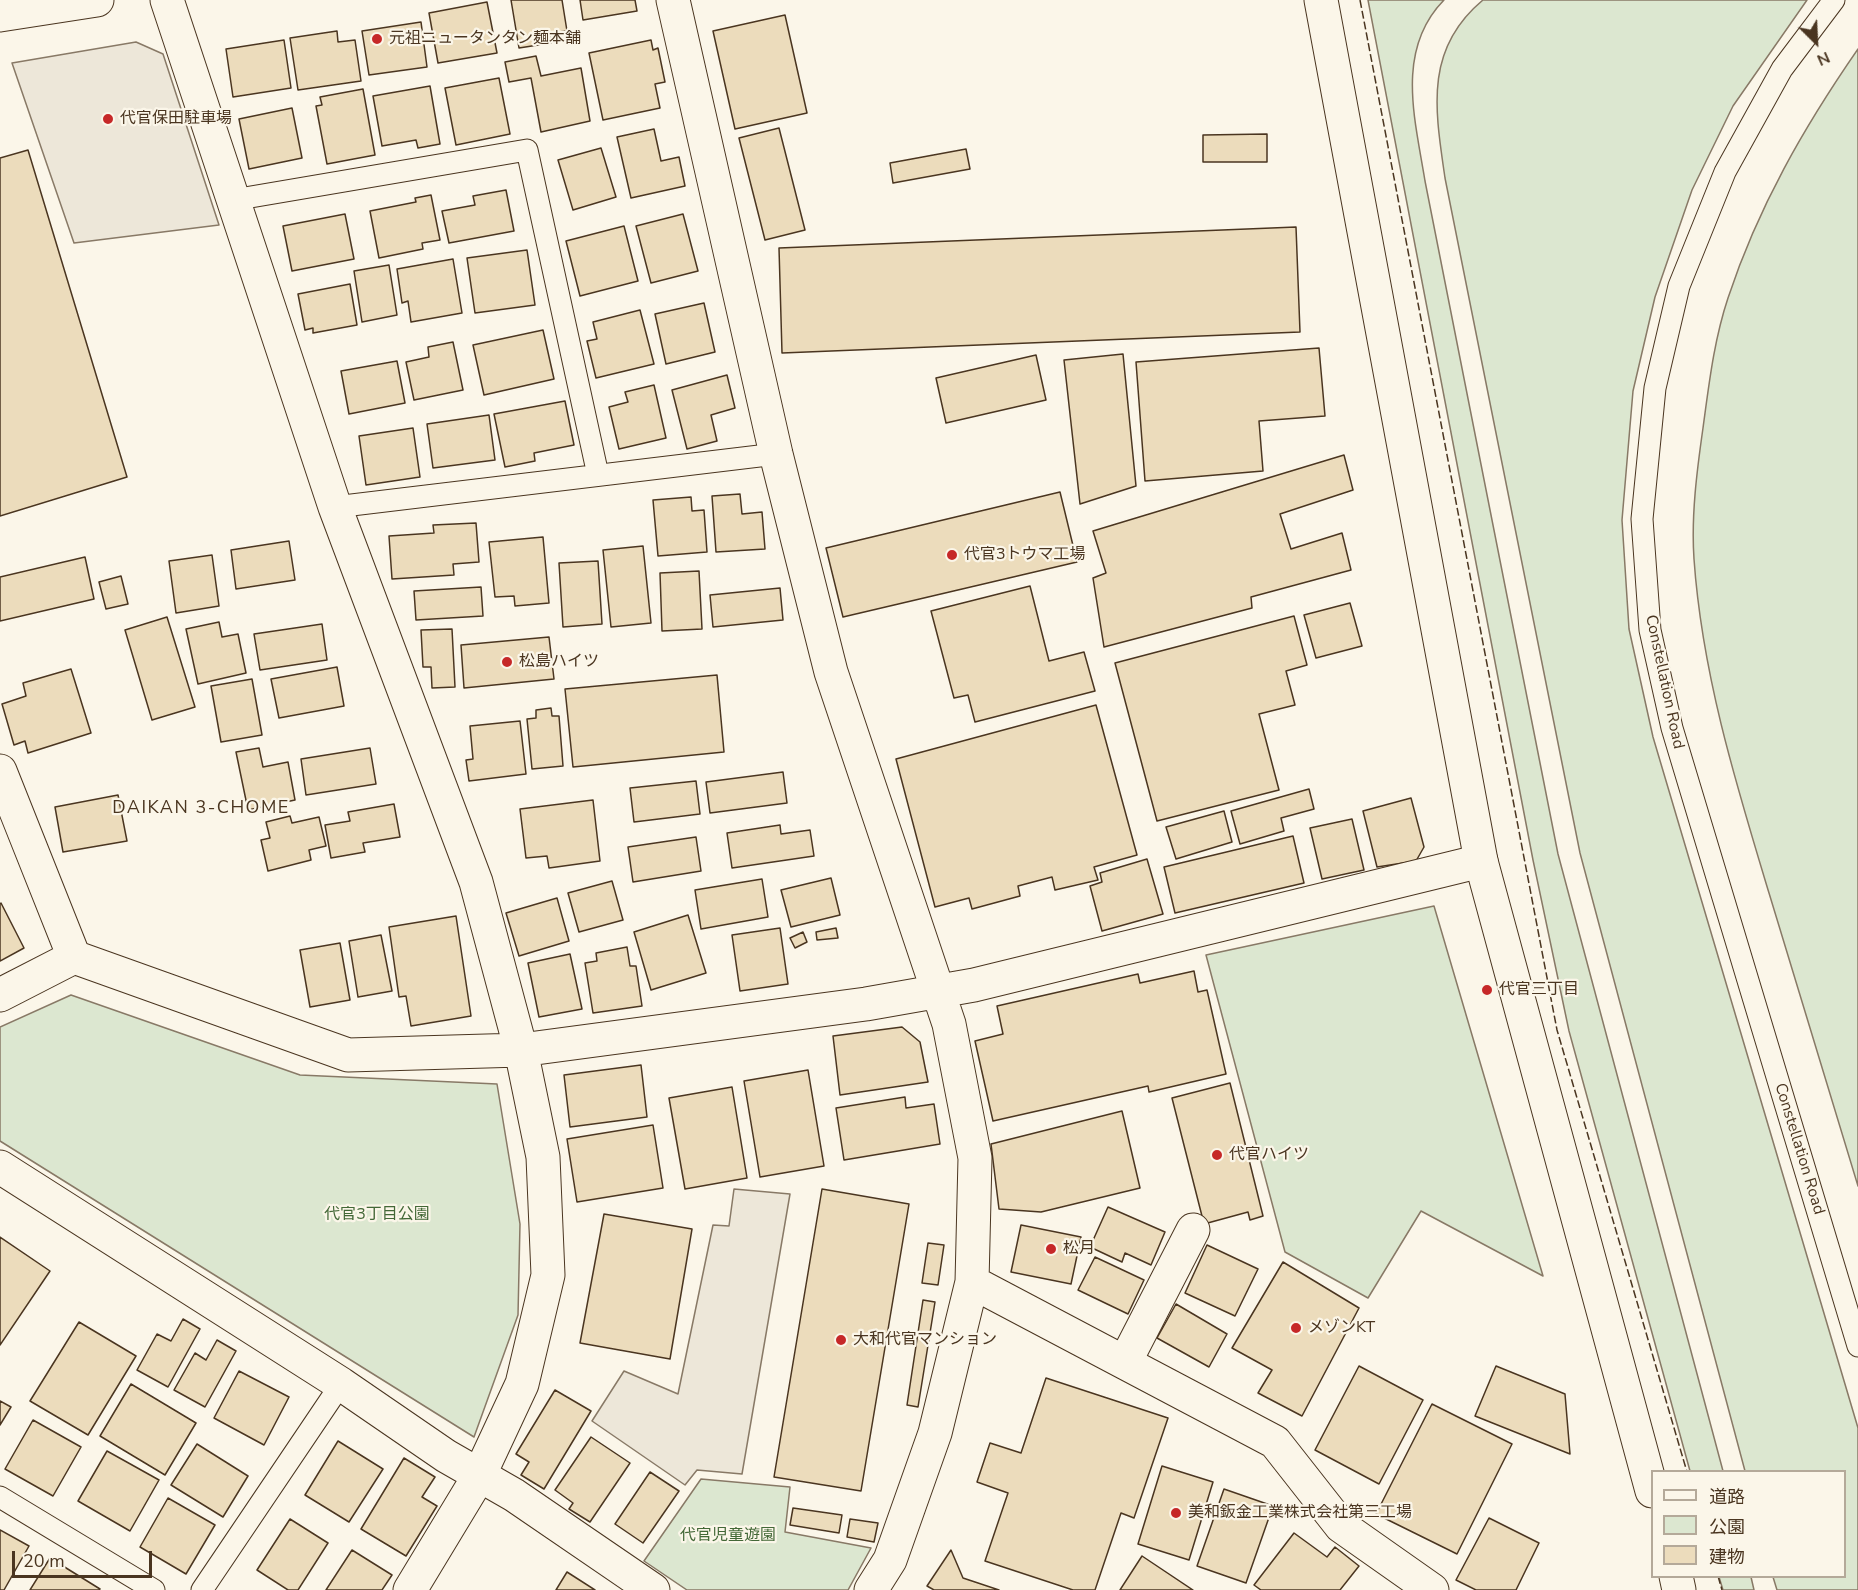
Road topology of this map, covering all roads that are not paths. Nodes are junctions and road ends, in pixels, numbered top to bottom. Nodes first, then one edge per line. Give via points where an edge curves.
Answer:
1 (97, 0) edge
2 (167, 0) edge
3 (673, 0) edge
4 (1321, 0) edge
5 (1834, 0) edge
6 (0, 15) edge
7 (233, 200) junction
8 (776, 454) junction
9 (598, 475) junction
10 (335, 507) junction
11 (0, 771) edge
12 (1482, 861) junction
13 (74, 957) junction
14 (937, 991) junction
15 (0, 995) edge
16 (521, 1050) junction
17 (0, 1167) edge
18 (1193, 1230) dead end
19 (972, 1282) junction
20 (1858, 1346) edge
21 (1125, 1362) junction
22 (341, 1383) junction
23 (479, 1476) junction
24 (1651, 1484) edge
25 (0, 1497) edge
26 (154, 1590) edge
27 (202, 1590) edge
28 (410, 1590) edge
29 (653, 1590) edge
30 (871, 1590) edge
31 (1432, 1590) edge

1 - 6 street
2 - 7 street
3 - 8 street
4 - 12 street
5 - 20 lane, Constellation Road via 1782,69 1725,172 1679,286 1655,388 1642,519 1650,630 1672,728
7 - 9 lane via 527,150
7 - 10 street
8 - 9 lane
8 - 14 street via 831,672
9 - 10 lane
10 - 16 street via 476,882
11 - 13 street
12 - 14 street
12 - 24 street
13 - 15 street
13 - 16 street via 348,1055
14 - 16 street via 867,1004
14 - 19 street via 949,1024 975,1158
16 - 23 street via 543,1157 548,1275 522,1384
17 - 22 street
18 - 21 street
19 - 21 street
19 - 30 street via 935,1433 890,1560
21 - 31 street via 1275,1442 1341,1526
22 - 23 street
22 - 27 lane
23 - 28 street
23 - 29 street via 514,1495
25 - 26 lane

